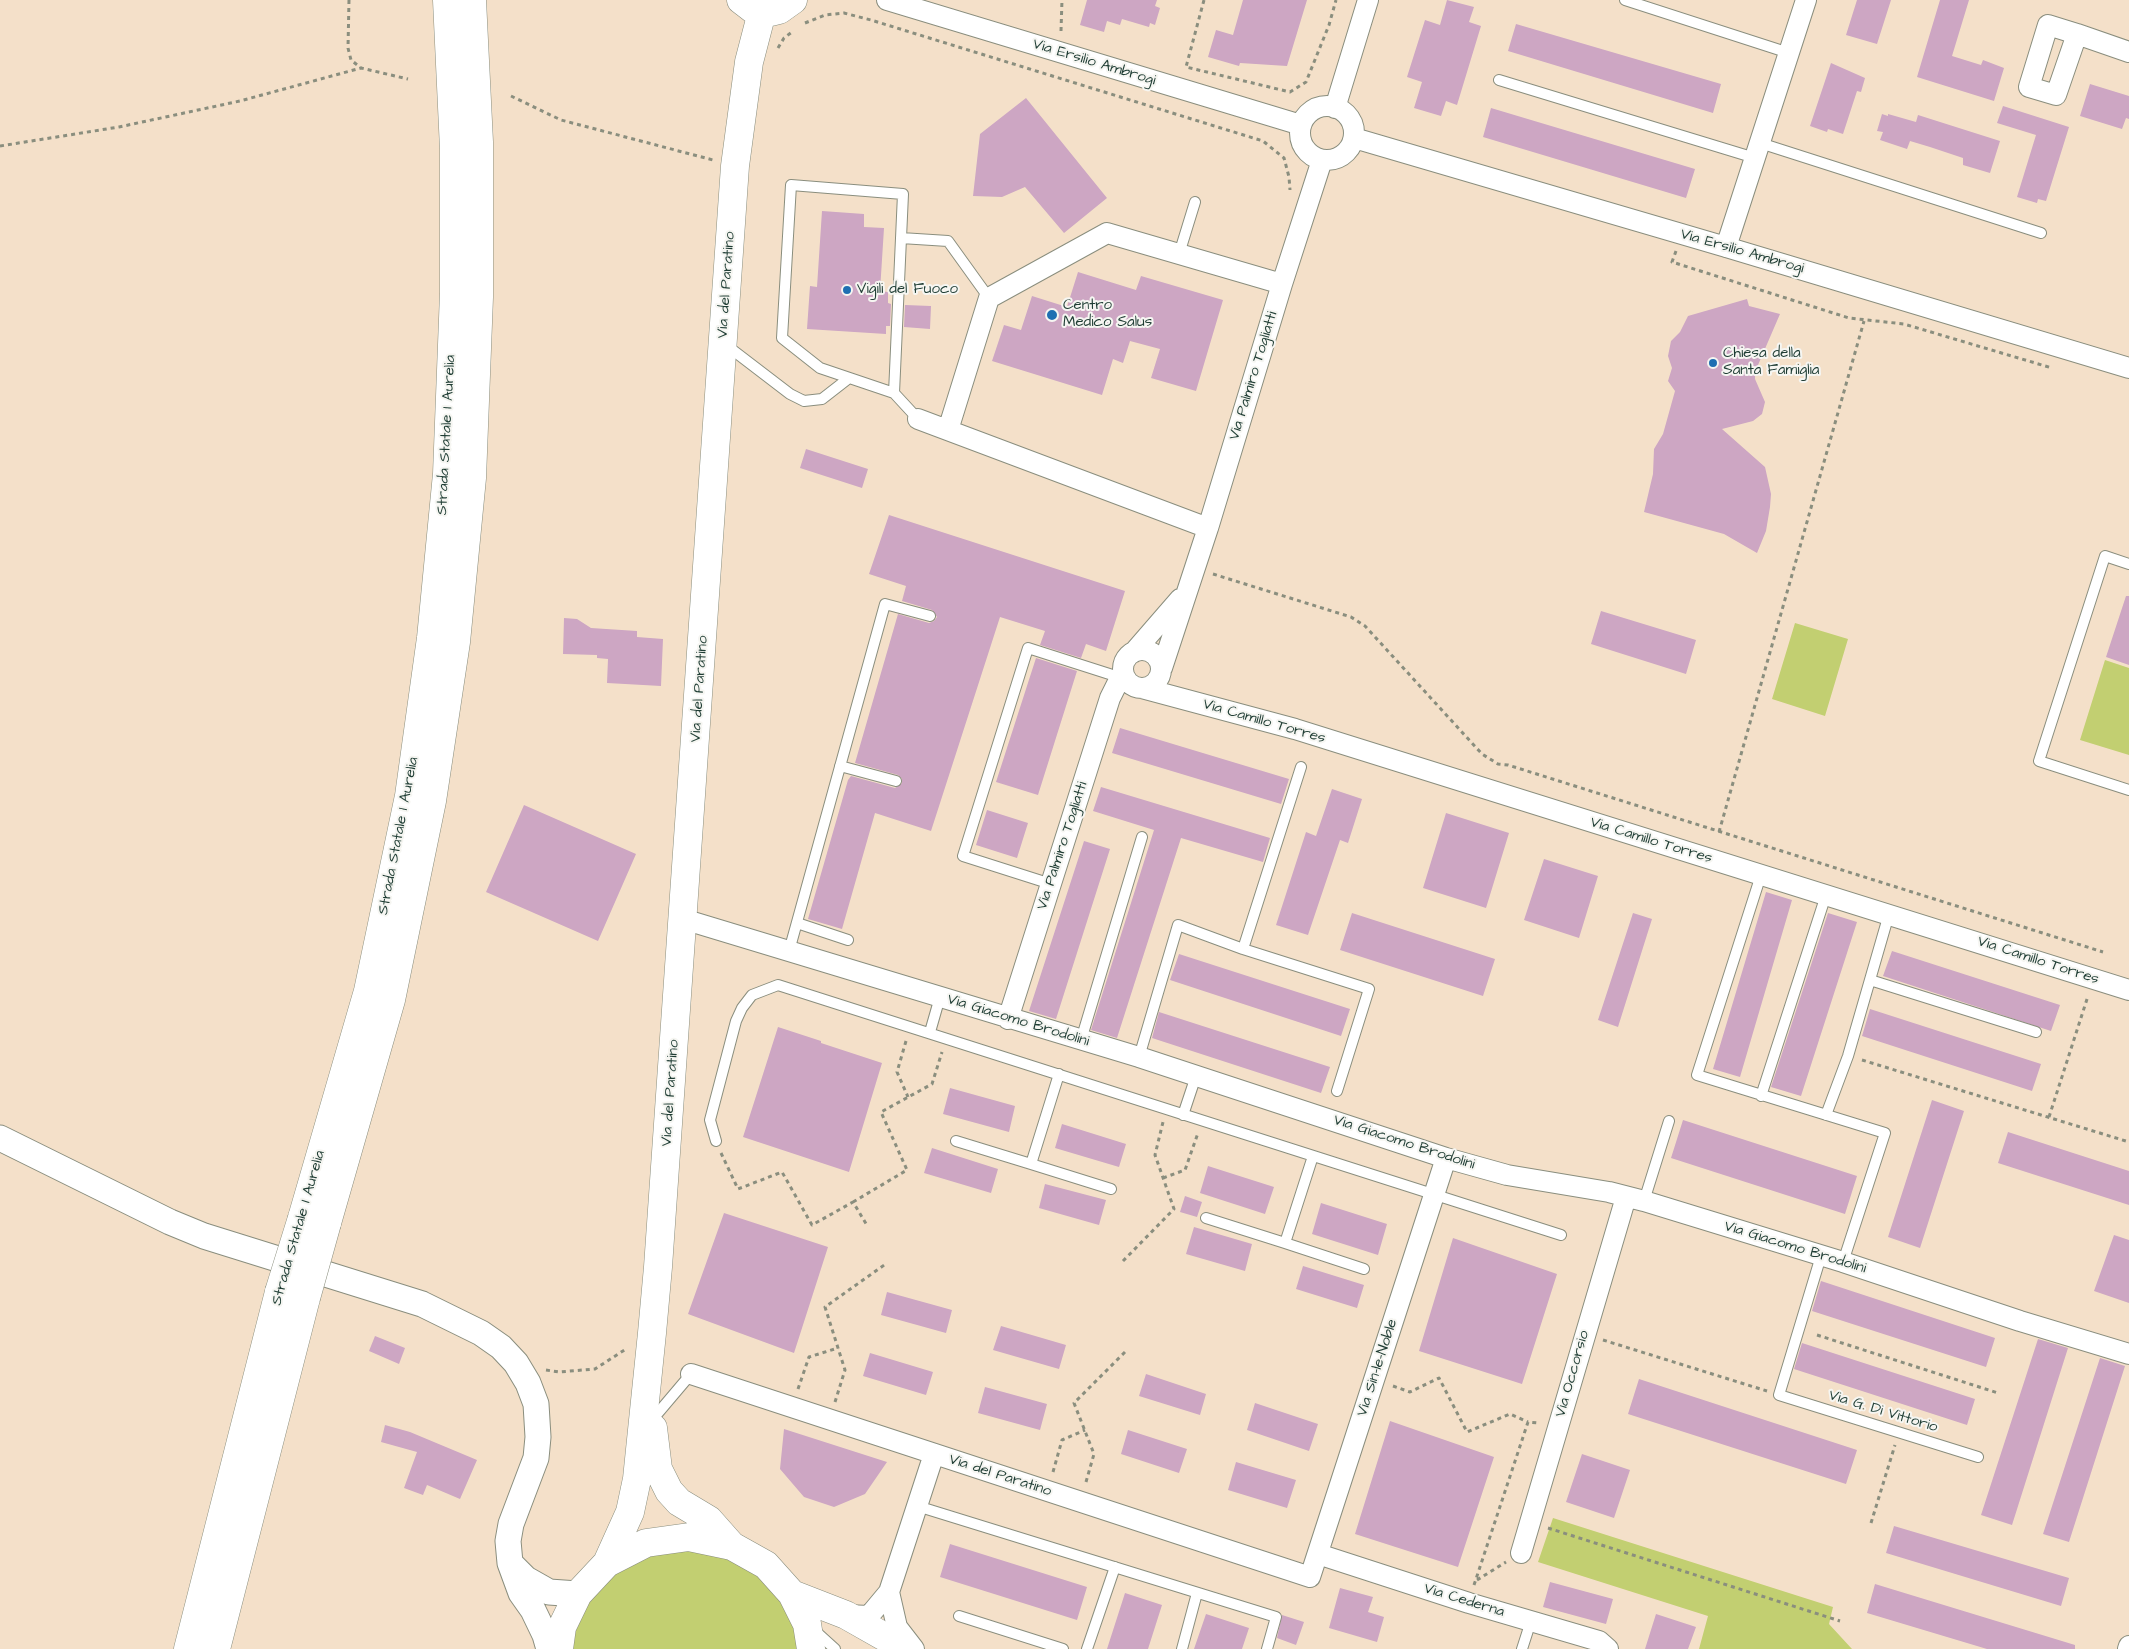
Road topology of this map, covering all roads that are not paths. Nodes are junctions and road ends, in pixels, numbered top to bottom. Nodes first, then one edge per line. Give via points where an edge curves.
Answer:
1 (447, 0) edge
2 (472, 0) edge
3 (887, 0) edge
4 (1368, 0) edge
5 (1625, 0) edge
6 (1806, 0) edge
7 (752, 6) edge
8 (797, 12) edge
9 (2077, 34) dead end
10 (2129, 52) edge
11 (1789, 53) junction
12 (1499, 80) dead end
13 (1335, 108) junction
14 (1301, 125) junction
15 (1354, 138) junction
16 (1757, 150) junction
17 (1322, 160) junction
18 (1195, 202) dead end
19 (2041, 233) dead end
20 (901, 238) junction
21 (1726, 247) junction
22 (1179, 254) junction
23 (1282, 284) junction
24 (989, 298) junction
25 (723, 343) junction
26 (2129, 368) edge
27 (849, 378) junction
28 (894, 393) junction
29 (918, 419) joint
30 (948, 430) junction
31 (1208, 528) junction
32 (2129, 564) edge
33 (1186, 592) junction
34 (930, 616) dead end
35 (1134, 652) junction
36 (1161, 672) junction
37 (1134, 684) junction
38 (1172, 696) junction
39 (840, 766) junction
40 (1301, 767) dead end
41 (896, 781) dead end
42 (2129, 790) edge
43 (1142, 837) dead end
44 (1762, 875) junction
45 (1051, 884) junction
46 (1826, 895) junction
47 (1889, 914) junction
48 (683, 919) junction
49 (797, 923) junction
50 (848, 940) dead end
51 (1243, 949) junction
52 (789, 951) junction
53 (1870, 980) junction
54 (2129, 990) edge
55 (940, 997) junction
56 (1008, 1019) junction
57 (930, 1032) junction
58 (2036, 1032) dead end
59 (1081, 1040) junction
60 (1139, 1058) junction
61 (1059, 1074) junction
62 (1196, 1076) junction
63 (1337, 1091) dead end
64 (1760, 1096) junction
65 (1184, 1115) junction
66 (1826, 1115) junction
67 (1669, 1121) dead end
68 (0, 1138) edge
69 (716, 1141) road end
70 (956, 1141) dead end
71 (1313, 1156) junction
72 (1446, 1158) junction
73 (1031, 1164) junction
74 (1111, 1190) dead end
75 (1434, 1196) junction
76 (1635, 1199) junction
77 (1206, 1218) dead end
78 (314, 1220) junction
79 (1561, 1235) dead end
80 (1284, 1244) junction
81 (1821, 1256) junction
82 (1843, 1262) junction
83 (1364, 1269) dead end
84 (2129, 1354) edge
85 (647, 1368) junction
86 (691, 1374) joint
87 (652, 1420) junction
88 (934, 1454) junction
89 (1978, 1457) dead end
90 (917, 1506) junction
91 (732, 1546) junction
92 (1521, 1553) road end
93 (1318, 1554) junction
94 (510, 1563) junction
95 (607, 1563) junction
96 (1115, 1567) junction
97 (1310, 1577) joint
98 (231, 1590) junction
99 (889, 1592) junction
100 (1198, 1593) junction
101 (578, 1594) junction
102 (792, 1594) junction
103 (846, 1615) junction
104 (958, 1616) dead end
105 (1531, 1621) junction
106 (809, 1637) edge
107 (188, 1649) edge
108 (216, 1649) edge
109 (235, 1649) edge
110 (549, 1649) edge
111 (559, 1649) edge
112 (835, 1649) edge
113 (906, 1649) edge
114 (914, 1649) edge
115 (1063, 1649) edge
116 (1087, 1649) edge
117 (1182, 1649) edge
118 (1267, 1649) edge
119 (1522, 1649) edge
120 (1608, 1649) edge

1 - 78 main road, Strada Statale 1 Aurelia via 454,149 454,293 446,474 431,638 409,796 368,991
2 - 78 main road, Strada Statale 1 Aurelia via 479,142 479,298 472,478 456,642 432,801 391,1000
3 - 14 street, Via Ersilio Ambrogi
4 - 13 street
5 - 11 lane
6 - 11 street
7 - 8 main road
7 - 25 main road, Via del Paratino via 749,62 735,166
9 - 10 street
11 - 16 street
12 - 16 lane
13 - 14 street via 1319,108 1305,117
13 - 15 street via 1348,116
14 - 17 street via 1301,143 1314,157
15 - 17 street via 1346,153 1339,158
15 - 21 street, Via Ersilio Ambrogi
16 - 19 lane
16 - 21 street
17 - 23 street, Via Palmiro Togliatti
18 - 22 lane
20 - 24 lane via 948,241
20 - 27 lane via 903,194 791,185 782,338 820,368
20 - 28 lane
21 - 26 street, Via Ersilio Ambrogi
22 - 23 street
22 - 24 street via 1107,233
23 - 31 street, Via Palmiro Togliatti
24 - 30 street
25 - 27 lane via 804,402 822,399
25 - 48 main road, Via del Paratino
27 - 28 lane
28 - 29 lane
29 - 30 street
30 - 31 street
31 - 33 street, Via Palmiro Togliatti
32 - 42 lane via 2105,556 2039,761
33 - 35 street, Via Palmiro Togliatti
33 - 36 street, Via Palmiro Togliatti
34 - 39 lane via 885,604
35 - 36 street via 1152,652 1160,662
35 - 37 street via 1125,661 1124,673
36 - 37 street via 1154,684
36 - 38 street
37 - 38 street, Via Camillo Torres
37 - 45 street, Via Palmiro Togliatti via 1117,684 1110,698
37 - 45 lane via 1028,648 963,856
38 - 44 street, Via Camillo Torres via 1295,729
39 - 41 lane
39 - 49 lane
40 - 51 lane
43 - 59 lane
44 - 46 street, Via Camillo Torres
44 - 64 lane via 1697,1076
45 - 56 street, Via Palmiro Togliatti
46 - 47 street, Via Camillo Torres
46 - 64 lane
47 - 53 lane
47 - 54 street, Via Camillo Torres
48 - 52 street, Via Giacomo Brodolini
48 - 85 main road, Via del Paratino
49 - 50 lane
49 - 52 lane
51 - 60 lane via 1178,926
51 - 63 lane via 1369,989
52 - 55 street, Via Giacomo Brodolini
53 - 58 lane
53 - 66 lane via 1848,1056
55 - 56 street, Via Giacomo Brodolini
55 - 57 lane
56 - 59 street, Via Giacomo Brodolini
57 - 61 lane
57 - 69 lane via 778,985 752,995 736,1021 712,1111 710,1120
59 - 60 street, Via Giacomo Brodolini
60 - 62 street, Via Giacomo Brodolini
61 - 65 lane
61 - 73 lane
62 - 65 lane
62 - 72 street, Via Giacomo Brodolini
64 - 66 lane
65 - 71 lane
66 - 82 lane via 1885,1134
67 - 76 lane
68 - 94 street via 170,1222 204,1236 422,1304 481,1333 501,1347 516,1363 536,1404 538,1437 536,1458 511,1524 508,1541
70 - 73 lane
71 - 75 lane
71 - 80 lane
72 - 75 street, Via Sin-le-Noble
72 - 76 street, Via Giacomo Brodolini via 1507,1175
73 - 74 lane
75 - 79 lane
75 - 93 street, Via Sin-le-Noble
76 - 81 street, Via Giacomo Brodolini
76 - 92 street, Via Occorsio via 1584,1334
77 - 80 lane
78 - 98 main road, Strada Statale 1 Aurelia, bridge via 306,1298
78 - 107 main road, Strada Statale 1 Aurelia, bridge via 280,1292
80 - 83 lane
81 - 82 street, Via Giacomo Brodolini
81 - 89 lane, Via G. Di Vittorio via 1779,1395
82 - 84 street, Via Giacomo Brodolini
85 - 87 main road
85 - 95 main road via 637,1479 630,1512
86 - 87 lane
86 - 88 street, Via del Paratino
87 - 91 main road via 658,1470 669,1490 679,1502 709,1520
88 - 90 street
88 - 97 street, Via del Paratino
90 - 96 lane
90 - 99 street
91 - 95 main road via 689,1537 646,1543
91 - 102 main road via 766,1565
93 - 97 street, Via Sin-le-Noble
93 - 105 street, Via Cederna
94 - 101 street via 526,1579 549,1592
94 - 110 street
95 - 101 main road
96 - 100 lane
96 - 116 lane
98 - 108 main road, Strada Statale 1 Aurelia
98 - 109 main road via 242,1621
99 - 103 street via 869,1616
99 - 114 street via 897,1627
100 - 117 lane
100 - 118 lane via 1276,1617
101 - 111 main road via 562,1627
102 - 103 main road
102 - 106 main road
103 - 113 main road
104 - 115 lane
105 - 119 lane
105 - 120 street, Via Cederna via 1598,1640
106 - 112 lane

